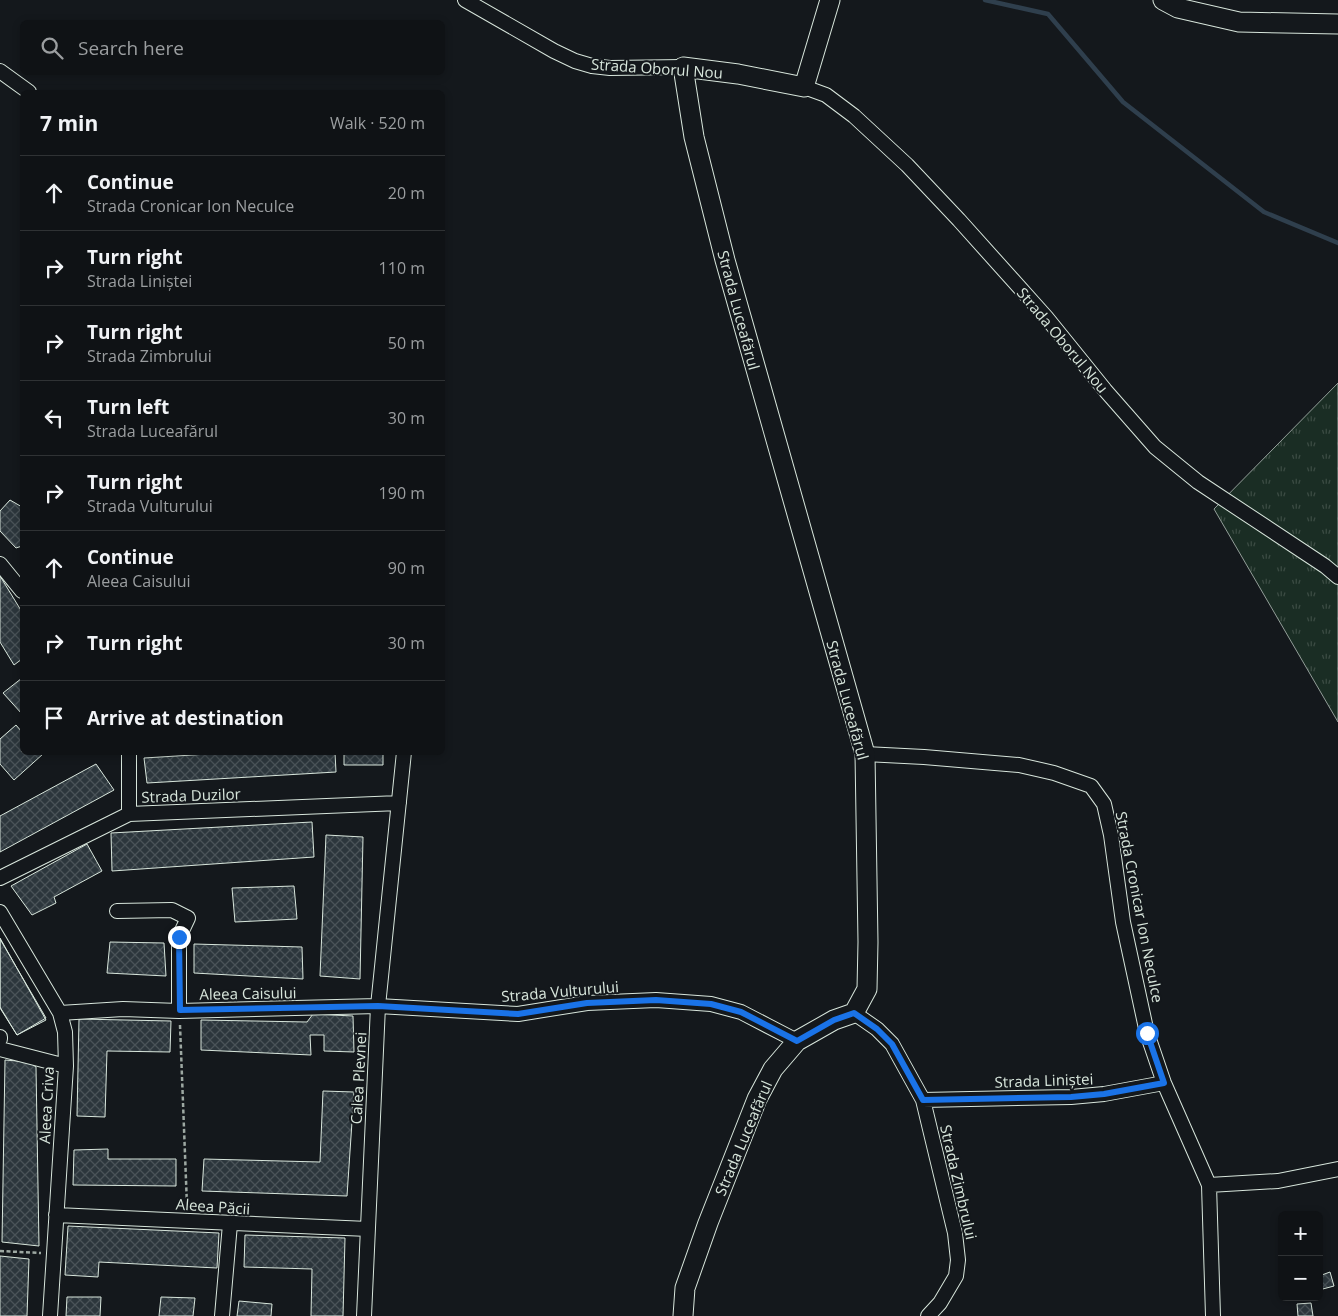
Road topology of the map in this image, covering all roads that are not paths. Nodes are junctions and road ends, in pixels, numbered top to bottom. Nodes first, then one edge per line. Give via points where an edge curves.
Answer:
1 (465, 0) edge
2 (830, 0) edge
3 (1163, 0) edge
4 (1338, 24) edge
5 (683, 68) junction
6 (0, 71) edge
7 (804, 87) junction
8 (26, 90) edge
9 (0, 564) edge
10 (1338, 577) edge
11 (20, 589) edge
12 (865, 754) junction
13 (129, 755) edge
14 (404, 755) edge
15 (399, 803) junction
16 (129, 814) junction
17 (0, 878) edge
18 (117, 911) dead end
19 (0, 912) edge
20 (378, 1006) junction
21 (180, 1010) junction
22 (60, 1013) junction
23 (854, 1013) junction
24 (797, 1041) junction
25 (0, 1049) edge
26 (66, 1066) junction
27 (1164, 1083) junction
28 (923, 1100) junction
29 (1338, 1169) edge
30 (1209, 1185) junction
31 (56, 1215) junction
32 (230, 1224) junction
33 (368, 1229) junction
34 (50, 1316) edge
35 (222, 1316) edge
36 (364, 1316) edge
37 (683, 1316) edge
38 (928, 1316) edge
39 (1213, 1316) edge

1 - 5 street, Strada Oborul Nou via 575,61 610,68
2 - 7 street
3 - 4 street via 1178,8 1239,22
5 - 7 street, Strada Oborul Nou via 738,74
5 - 12 street, Strada Luceafărul via 694,137 725,260
6 - 8 street
7 - 10 street, Strada Oborul Nou via 826,95 854,116 907,165 1046,317 1155,447 1198,482
9 - 11 street
12 - 23 street, Strada Luceafărul via 867,989
12 - 27 street, Strada Cronicar Ion Neculce via 1018,765 1091,786 1104,804 1123,922 1147,1033
13 - 16 street
14 - 15 street, Calea Plevnei
15 - 16 street, Strada Duzilor
15 - 20 street, Calea Plevnei
16 - 17 street, Strada Duzilor
18 - 21 street via 172,910 188,918 179,937
19 - 22 street, Aleea Criva
20 - 21 street, Aleea Caisului
20 - 24 street, Strada Vulturului via 518,1014 587,1003 656,1000 711,1004 741,1012
20 - 33 street, Calea Plevnei
21 - 22 street, Aleea Caisului
22 - 26 street, Aleea Criva
23 - 24 street, Strada Luceafărul via 834,1020
23 - 28 street, Strada Zimbrului via 892,1044
24 - 37 street, Strada Luceafărul via 773,1068 757,1099 685,1288
25 - 26 street
26 - 31 street, Aleea Criva
27 - 28 street, Strada Liniștei via 1071,1097
27 - 30 street, Strada Cronicar Ion Neculce
28 - 38 street, Strada Zimbrului via 956,1233 958,1260 956,1276
29 - 30 street via 1278,1181
30 - 39 street, Strada Cronicar Ion Neculce
31 - 32 street, Aleea Păcii
31 - 34 street, Aleea Criva
32 - 33 street, Aleea Păcii
32 - 35 street
33 - 36 street, Calea Plevnei

